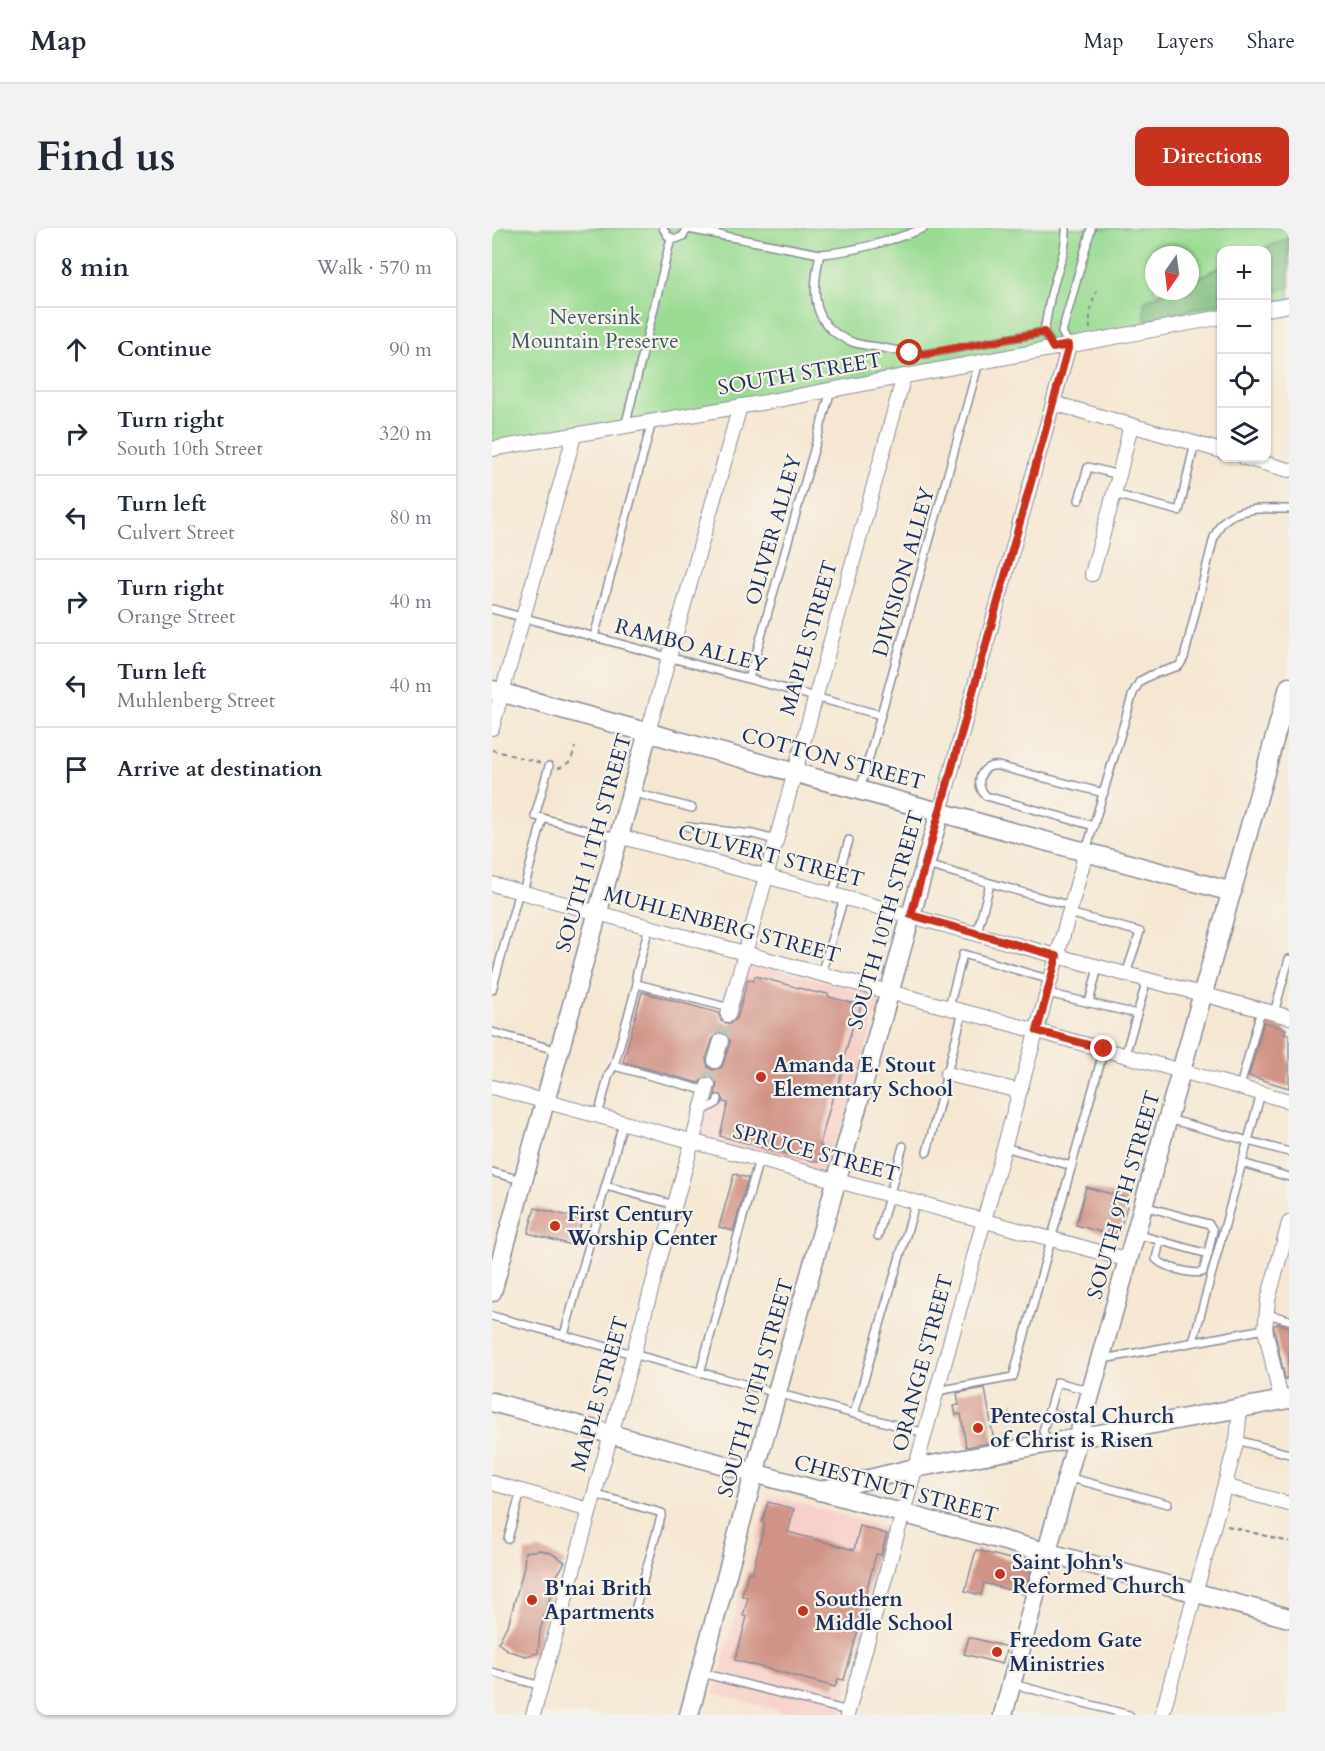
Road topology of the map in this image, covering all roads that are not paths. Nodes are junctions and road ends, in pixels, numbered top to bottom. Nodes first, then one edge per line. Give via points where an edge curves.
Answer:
1 (663, 228) edge
2 (924, 228) edge
3 (1066, 228) edge
4 (688, 229) edge
5 (1091, 229) edge
6 (671, 238) junction
7 (820, 254) junction
8 (1289, 304) edge
9 (1271, 308) edge
10 (1217, 318) edge
11 (1044, 332) junction
12 (1069, 345) junction
13 (1053, 348) junction
14 (979, 363) junction
15 (904, 376) junction
16 (831, 390) junction
17 (1053, 403) junction
18 (740, 406) junction
19 (652, 422) junction
20 (1131, 425) junction
21 (625, 427) junction
22 (574, 436) junction
23 (1195, 443) junction
24 (1217, 450) edge
25 (493, 452) edge
26 (1260, 462) edge
27 (1289, 470) edge
28 (1119, 475) junction
29 (1114, 494) junction
30 (1079, 500) dead end
31 (1289, 508) edge
32 (1092, 574) dead end
33 (492, 609) edge
34 (523, 617) junction
35 (594, 637) junction
36 (669, 657) junction
37 (749, 679) junction
38 (1289, 687) edge
39 (497, 691) edge
40 (815, 697) junction
41 (881, 715) junction
42 (492, 728) edge
43 (648, 732) junction
44 (549, 766) road end
45 (794, 772) junction
46 (860, 790) junction
47 (631, 792) junction
48 (1104, 793) junction
49 (692, 808) dead end
50 (940, 812) junction
51 (543, 818) junction
52 (1094, 826) junction
53 (688, 827) dead end
54 (619, 836) junction
55 (775, 840) junction
56 (849, 840) dead end
57 (1086, 852) junction
58 (925, 865) junction
59 (765, 876) junction
60 (492, 884) edge
61 (990, 884) junction
62 (521, 892) junction
63 (1232, 892) junction
64 (838, 896) junction
65 (1070, 909) junction
66 (597, 913) junction
67 (911, 915) junction
68 (649, 927) junction
69 (975, 933) junction
70 (745, 953) junction
71 (1057, 956) junction
72 (492, 957) edge
73 (1289, 959) edge
74 (500, 960) junction
75 (1098, 967) junction
76 (821, 974) junction
77 (1126, 974) junction
78 (1287, 977) edge
79 (1147, 980) junction
80 (637, 984) junction
81 (1049, 986) junction
82 (492, 990) edge
83 (889, 992) junction
84 (1203, 994) junction
85 (1089, 1003) junction
86 (949, 1007) junction
87 (963, 1011) junction
88 (1268, 1011) junction
89 (729, 1012) joint
90 (1137, 1014) junction
91 (1289, 1017) edge
92 (1037, 1031) junction
93 (492, 1032) edge
94 (721, 1041) tunnel mouth
95 (1104, 1049) junction
96 (559, 1051) junction
97 (1125, 1055) junction
98 (715, 1061) tunnel mouth
99 (614, 1066) junction
100 (1182, 1071) junction
101 (947, 1074) junction
102 (492, 1087) edge
103 (1240, 1087) junction
104 (1020, 1091) junction
105 (711, 1092) joint
106 (1261, 1093) junction
107 (545, 1101) junction
108 (1289, 1101) edge
109 (598, 1116) junction
110 (1168, 1119) junction
111 (623, 1123) junction
112 (1248, 1140) junction
113 (693, 1142) junction
114 (903, 1146) dead end
115 (1004, 1147) junction
116 (927, 1152) dead end
117 (1289, 1152) edge
118 (759, 1159) junction
119 (1242, 1163) junction
120 (1072, 1166) junction
121 (492, 1172) edge
122 (1289, 1177) edge
123 (837, 1180) junction
124 (523, 1181) junction
125 (606, 1186) junction
126 (889, 1194) junction
127 (916, 1201) junction
128 (675, 1205) junction
129 (1144, 1206) junction
130 (984, 1220) junction
131 (1289, 1223) edge
132 (1136, 1234) junction
133 (878, 1236) dead end
134 (1052, 1238) junction
135 (1160, 1241) junction
136 (1208, 1254) junction
137 (1129, 1260) junction
138 (492, 1292) edge
139 (1267, 1314) junction
140 (492, 1316) edge
141 (1289, 1320) edge
142 (1265, 1329) junction
143 (564, 1335) junction
144 (1193, 1342) junction
145 (633, 1354) junction
146 (1101, 1359) junction
147 (700, 1373) junction
148 (937, 1391) junction
149 (1092, 1391) junction
150 (778, 1393) junction
151 (1285, 1399) edge
152 (492, 1402) edge
153 (1240, 1408) junction
154 (1048, 1413) junction
155 (854, 1414) junction
156 (1081, 1430) junction
157 (925, 1433) junction
158 (610, 1434) junction
159 (1237, 1440) junction
160 (1048, 1443) junction
161 (1289, 1454) edge
162 (915, 1468) junction
163 (754, 1474) junction
164 (1067, 1477) junction
165 (492, 1483) edge
166 (1225, 1486) junction
167 (521, 1491) junction
168 (817, 1491) junction
169 (594, 1494) junction
170 (1168, 1504) dead end
171 (1289, 1504) edge
172 (590, 1510) junction
173 (903, 1514) junction
174 (508, 1539) dead end
175 (1048, 1553) junction
176 (1196, 1593) junction
177 (635, 1610) dead end
178 (1289, 1618) edge
179 (492, 1672) edge
180 (701, 1673) junction
181 (1011, 1684) junction
182 (541, 1686) junction
183 (847, 1713) edge
184 (533, 1715) edge
185 (689, 1715) edge
186 (1003, 1715) edge
187 (1129, 1715) edge
188 (1162, 1715) edge

1 - 6 lane
2 - 7 lane
3 - 11 lane
4 - 6 lane via 683,236
4 - 7 lane
5 - 12 lane via 1062,332
6 - 21 lane
7 - 11 lane via 814,283 817,310 835,333 856,343 925,354
8 - 9 street
10 - 12 street, SOUTH STREET
11 - 13 lane
12 - 13 street, SOUTH STREET
12 - 17 street, SOUTH 10TH STREET
13 - 14 street, SOUTH STREET
14 - 15 street, SOUTH STREET
14 - 41 lane, DIVISION ALLEY
15 - 16 street, SOUTH STREET
15 - 40 street, MAPLE STREET
16 - 18 street, SOUTH STREET
16 - 37 lane, OLIVER ALLEY
17 - 20 street
17 - 50 street, SOUTH 10TH STREET
18 - 19 street, SOUTH STREET
18 - 36 street, SOUTH 11TH STREET
19 - 21 street, SOUTH STREET
19 - 35 lane
20 - 23 street
20 - 28 street
21 - 22 street, SOUTH STREET
22 - 25 street, SOUTH STREET
22 - 34 street
23 - 24 street
23 - 29 lane via 1179,511
26 - 27 street
28 - 29 street
28 - 30 lane via 1088,467
29 - 32 street
31 - 48 lane via 1252,510 1222,522 1214,537 1184,658 1179,666 1140,681
33 - 34 lane, RAMBO ALLEY
34 - 35 lane, RAMBO ALLEY
34 - 39 street
35 - 36 lane, RAMBO ALLEY
36 - 37 lane, RAMBO ALLEY
36 - 43 street, SOUTH 11TH STREET
37 - 40 lane, RAMBO ALLEY
38 - 63 street, SOUTH 9TH STREET
39 - 42 street
39 - 43 street, COTTON STREET
40 - 41 lane, RAMBO ALLEY
40 - 45 street, MAPLE STREET
41 - 46 lane, DIVISION ALLEY
43 - 45 street, COTTON STREET
43 - 47 street, SOUTH 11TH STREET
44 - 51 lane via 536,816
45 - 46 street, COTTON STREET
45 - 55 street, MAPLE STREET
46 - 50 street, COTTON STREET
47 - 49 lane
47 - 54 street, SOUTH 11TH STREET
48 - 52 lane
48 - 52 lane via 998,766 986,767 982,774 981,791 986,796
50 - 57 street, COTTON STREET
50 - 58 street, SOUTH 10TH STREET
51 - 54 lane, CULVERT STREET
51 - 62 lane
52 - 57 lane
53 - 55 lane
54 - 59 street, CULVERT STREET
54 - 66 street, SOUTH 11TH STREET
55 - 59 street, MAPLE STREET
56 - 64 lane
57 - 63 street, COTTON STREET
57 - 65 street, ORANGE STREET
58 - 61 lane
58 - 67 street, SOUTH 10TH STREET
59 - 64 street, CULVERT STREET
59 - 70 street, MAPLE STREET
60 - 62 street, MUHLENBERG STREET
61 - 65 lane
61 - 69 lane
62 - 66 street, MUHLENBERG STREET
62 - 74 lane
63 - 84 street, SOUTH 9TH STREET
64 - 67 street, CULVERT STREET
64 - 76 lane
65 - 71 street, ORANGE STREET
65 - 77 lane via 1140,932
66 - 68 street, MUHLENBERG STREET
66 - 96 street, SOUTH 11TH STREET
67 - 69 street, CULVERT STREET
67 - 83 street, SOUTH 10TH STREET
68 - 70 street, MUHLENBERG STREET
68 - 80 lane
69 - 71 street, CULVERT STREET
70 - 76 street, MUHLENBERG STREET
70 - 89 street, MAPLE STREET
71 - 75 street, CULVERT STREET
71 - 81 street, ORANGE STREET
72 - 74 lane
73 - 78 lane
74 - 82 lane
75 - 77 street, CULVERT STREET
75 - 85 lane
76 - 83 street, MUHLENBERG STREET
77 - 79 street, CULVERT STREET
78 - 88 lane
79 - 84 street, CULVERT STREET
79 - 90 lane
80 - 89 lane
80 - 99 lane
81 - 85 lane
81 - 86 lane via 963,954
81 - 92 street, ORANGE STREET
83 - 86 street, MUHLENBERG STREET
83 - 123 street, SOUTH 10TH STREET
84 - 88 street, CULVERT STREET
84 - 100 street, SOUTH 9TH STREET
85 - 90 lane
86 - 87 street, MUHLENBERG STREET
87 - 92 street, MUHLENBERG STREET
87 - 101 lane
88 - 91 street, CULVERT STREET
88 - 103 lane
90 - 97 lane
92 - 95 street, MUHLENBERG STREET
92 - 104 street, ORANGE STREET
93 - 96 lane
94 - 98 street
95 - 97 street, MUHLENBERG STREET
95 - 120 lane
96 - 107 street, SOUTH 11TH STREET
97 - 100 street, MUHLENBERG STREET
99 - 105 lane
99 - 109 lane
100 - 103 street, MUHLENBERG STREET
100 - 110 street, SOUTH 9TH STREET
101 - 104 street
101 - 116 lane
102 - 107 street, SPRUCE STREET
103 - 106 street, MUHLENBERG STREET
104 - 115 street, ORANGE STREET
105 - 113 street, MAPLE STREET
106 - 108 street, MUHLENBERG STREET
106 - 112 lane
107 - 109 street, SPRUCE STREET
107 - 124 street, SOUTH 11TH STREET
109 - 111 street, SPRUCE STREET
110 - 112 lane
110 - 129 street, SOUTH 9TH STREET
111 - 113 street, SPRUCE STREET
111 - 125 lane
112 - 117 lane
112 - 119 lane
113 - 118 street, SPRUCE STREET
113 - 128 street, MAPLE STREET
114 - 126 lane
115 - 120 lane
115 - 130 street, ORANGE STREET
118 - 123 street, SPRUCE STREET
118 - 147 lane
119 - 122 lane
119 - 144 lane
120 - 134 lane
121 - 124 lane
123 - 126 street, SPRUCE STREET
123 - 150 street, SOUTH 10TH STREET
124 - 138 street, SOUTH 11TH STREET
125 - 128 lane
125 - 143 lane
126 - 127 street, SPRUCE STREET
126 - 133 lane
127 - 130 street, SPRUCE STREET
127 - 155 lane
128 - 145 street, MAPLE STREET
129 - 132 street, SOUTH 9TH STREET
129 - 136 lane via 1209,1224 1213,1230
130 - 134 street, SPRUCE STREET
130 - 148 street, ORANGE STREET
131 - 139 street
132 - 135 lane
132 - 137 street, SOUTH 9TH STREET
134 - 137 street, SPRUCE STREET
134 - 148 lane via 1013,1377
135 - 136 lane
135 - 136 lane via 1156,1259 1161,1264 1197,1274 1203,1272
137 - 146 street, SOUTH 9TH STREET
139 - 141 lane
139 - 142 street
140 - 143 lane
142 - 144 lane
142 - 151 street
143 - 145 lane
144 - 146 lane
145 - 147 lane
145 - 158 street, MAPLE STREET
146 - 149 street, SOUTH 9TH STREET
147 - 150 lane
148 - 157 street, ORANGE STREET
149 - 154 lane via 1057,1382
149 - 156 street, SOUTH 9TH STREET
150 - 155 lane
150 - 163 street, SOUTH 10TH STREET
151 - 153 street
152 - 158 street, CHESTNUT STREET
153 - 156 street
153 - 159 street
154 - 156 lane
154 - 160 lane via 1043,1431
155 - 157 lane
156 - 160 street
156 - 164 street, SOUTH 9TH STREET
157 - 162 street, ORANGE STREET
158 - 163 street, CHESTNUT STREET
158 - 169 street, MAPLE STREET
159 - 161 lane
159 - 166 street
160 - 162 street
162 - 168 street
162 - 173 street, ORANGE STREET
163 - 168 street, CHESTNUT STREET
163 - 180 street, SOUTH 10TH STREET
164 - 170 lane
164 - 175 street, SOUTH 9TH STREET
165 - 167 street
166 - 171 street
166 - 176 street
167 - 172 street
167 - 174 lane
168 - 173 street, CHESTNUT STREET
169 - 172 street, MAPLE STREET
169 - 177 lane via 662,1513
172 - 182 street, MAPLE STREET
173 - 175 street, CHESTNUT STREET
173 - 183 street, ORANGE STREET
175 - 176 street, CHESTNUT STREET
175 - 181 street, SOUTH 9TH STREET
176 - 178 street, CHESTNUT STREET
176 - 188 street
179 - 182 lane
180 - 183 lane
180 - 185 street, SOUTH 10TH STREET
181 - 186 street, SOUTH 9TH STREET
181 - 187 lane
182 - 184 street, MAPLE STREET

